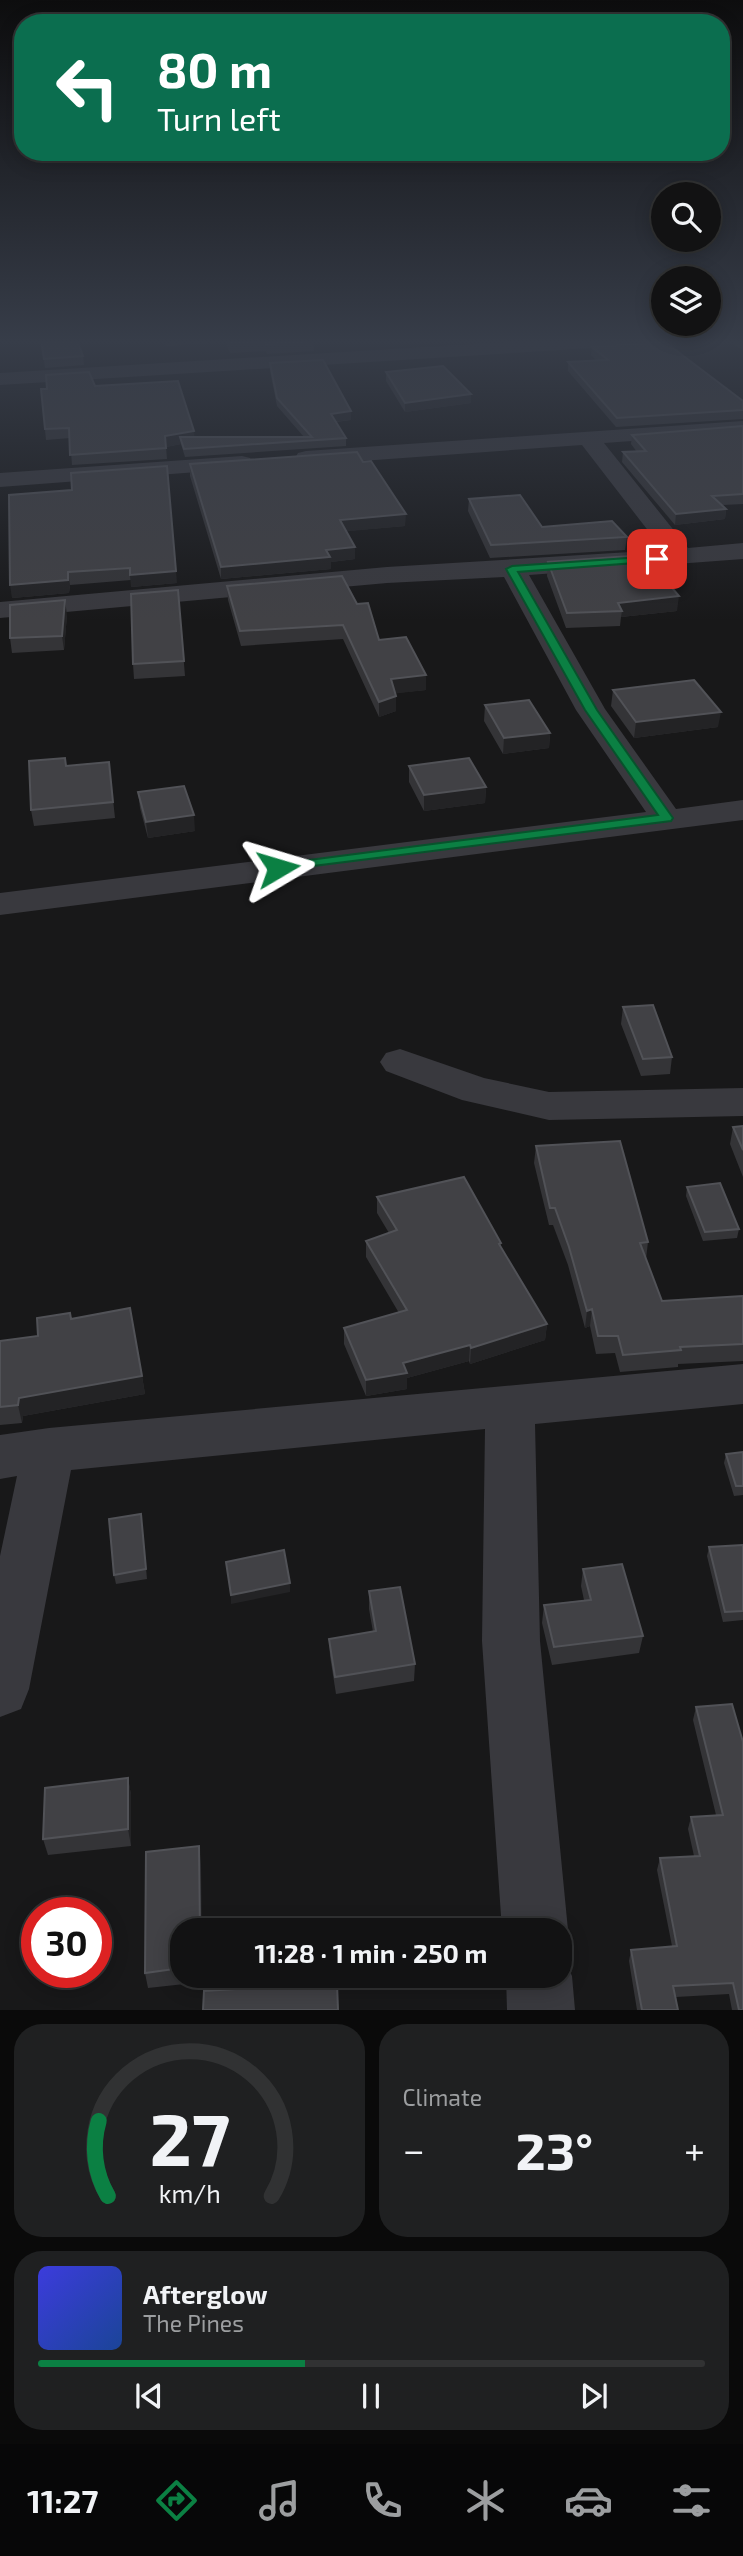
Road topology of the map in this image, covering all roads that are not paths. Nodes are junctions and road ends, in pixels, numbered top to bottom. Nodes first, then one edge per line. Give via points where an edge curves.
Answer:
1 (637, 434) edge
2 (587, 437) junction
3 (290, 459) edge
4 (263, 461) edge
5 (0, 480) edge
6 (743, 551) edge
7 (682, 557) junction
8 (512, 569) junction
9 (0, 610) edge
10 (743, 810) edge
11 (666, 818) junction
12 (0, 904) edge
13 (400, 1062) dead end
14 (743, 1102) edge
15 (743, 1384) edge
16 (510, 1408) junction
17 (24, 1454) edge
18 (0, 1689) edge
19 (534, 1918) edge
20 (539, 1988) edge
21 (541, 2010) edge

1 - 2 street
2 - 3 street
2 - 7 street
4 - 5 street
6 - 7 street
7 - 8 street
8 - 9 street via 387,575
8 - 11 street via 591,710
10 - 11 street
11 - 12 street
13 - 14 street via 476,1090 549,1106
15 - 16 street
16 - 17 street
16 - 19 street via 510,1641
17 - 18 street
20 - 21 street

